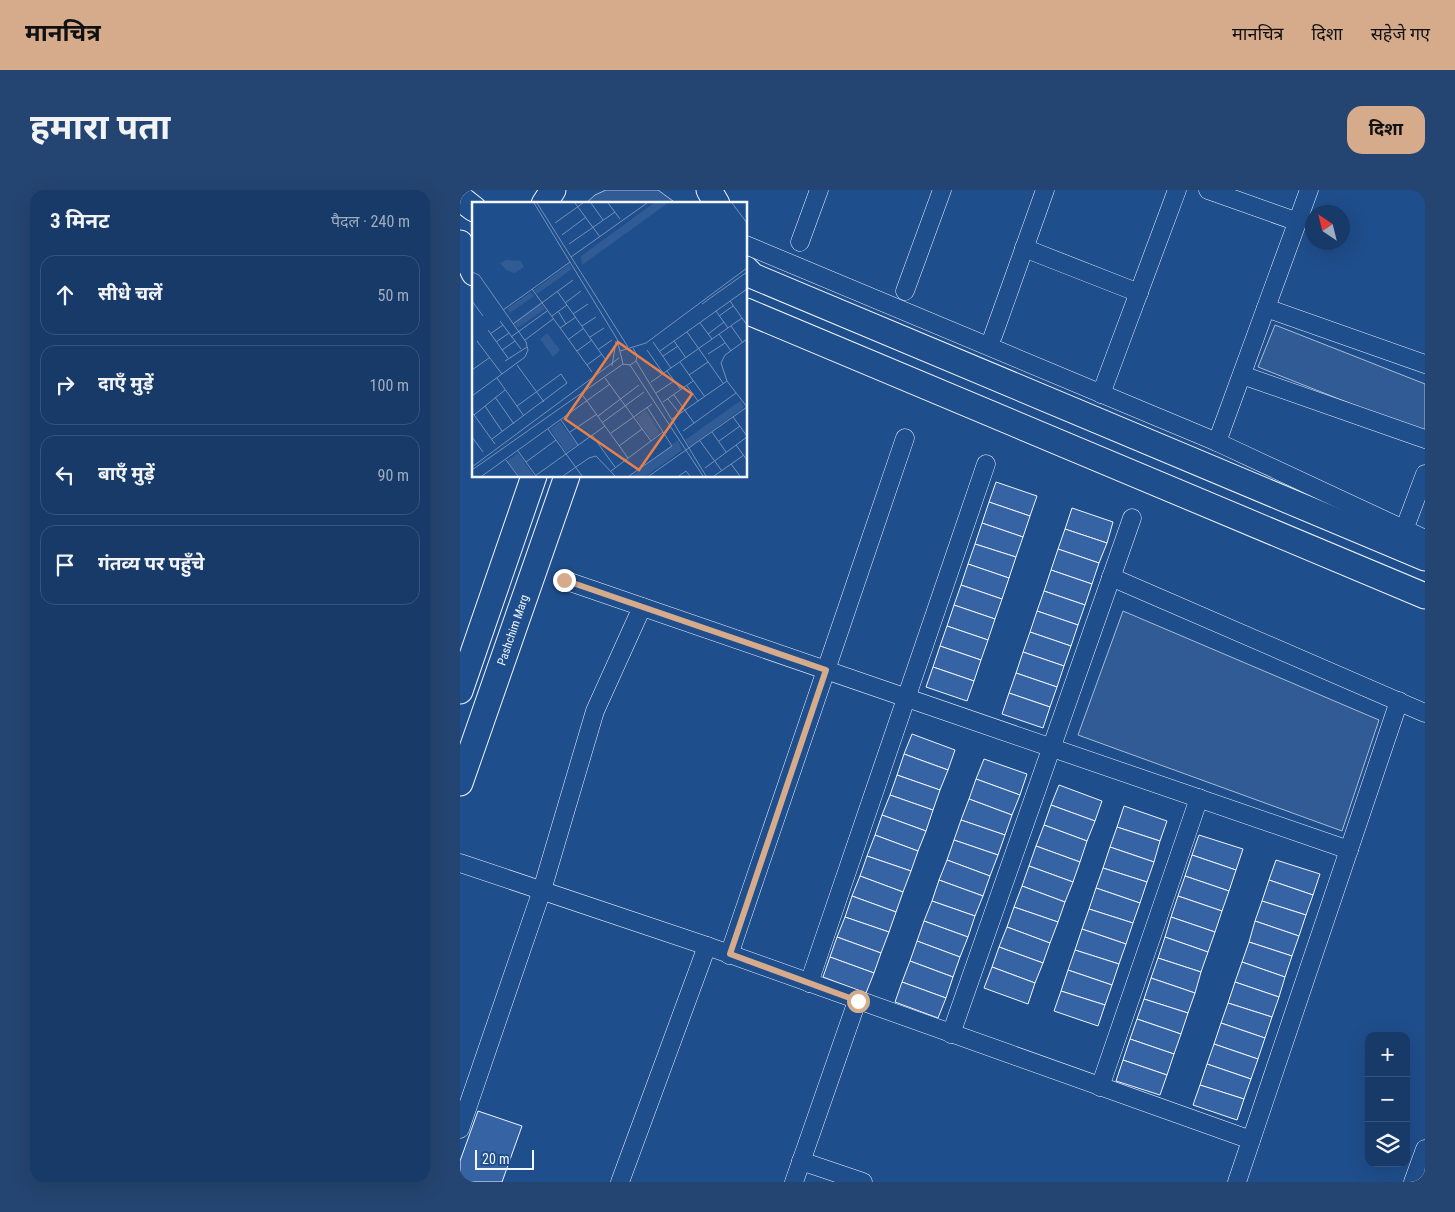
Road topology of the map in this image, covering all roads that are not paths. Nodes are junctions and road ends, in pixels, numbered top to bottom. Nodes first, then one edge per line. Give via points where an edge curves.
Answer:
1 (553, 190) edge
2 (708, 190) edge
3 (819, 190) edge
4 (942, 190) edge
5 (1045, 190) edge
6 (1177, 190) edge
7 (1208, 190) edge
8 (1309, 190) edge
9 (460, 198) edge
10 (545, 202) edge
11 (716, 202) edge
12 (472, 207) edge
13 (1298, 222) junction
14 (800, 242) dead end
15 (460, 243) edge
16 (748, 246) edge
17 (1024, 248) junction
18 (472, 269) edge
19 (748, 271) edge
20 (906, 291) dead end
21 (1139, 293) junction
22 (1266, 308) junction
23 (748, 312) edge
24 (993, 336) dead end
25 (1425, 364) edge
26 (1242, 375) junction
27 (1101, 394) junction
28 (905, 438) dead end
29 (1425, 439) edge
30 (1216, 442) junction
31 (986, 464) dead end
32 (1425, 474) edge
33 (533, 478) edge
34 (566, 478) edge
35 (1132, 518) dead end
36 (1404, 530) junction
37 (1425, 539) edge
38 (1425, 558) edge
39 (1111, 577) junction
40 (564, 580) dead end
41 (1425, 596) edge
42 (642, 607) junction
43 (826, 670) junction
44 (460, 691) edge
45 (906, 698) junction
46 (1399, 701) junction
47 (1425, 713) edge
48 (1051, 748) junction
49 (460, 783) edge
50 (1199, 798) junction
51 (1348, 850) junction
52 (460, 863) edge
53 (542, 890) junction
54 (707, 946) junction
55 (730, 954) junction
56 (809, 983) junction
57 (858, 1001) junction
58 (951, 1034) junction
59 (1100, 1087) junction
60 (460, 1129) edge
61 (1251, 1140) junction
62 (1425, 1149) edge
63 (801, 1161) junction
64 (620, 1182) edge
65 (794, 1182) edge
66 (863, 1182) edge
67 (1237, 1182) edge
68 (1413, 1182) edge

1 - 10 main road
2 - 11 main road
3 - 14 street
4 - 20 street
5 - 17 street
6 - 21 street
7 - 13 street
8 - 13 street
9 - 12 main road
13 - 22 street
15 - 18 main road
16 - 27 street
17 - 21 street
17 - 24 street
19 - 38 main road via 753,276
21 - 27 street
22 - 25 street
22 - 26 street
23 - 41 main road
26 - 29 street
26 - 30 street
27 - 30 street
28 - 43 street
30 - 36 street
31 - 45 street
32 - 36 street
33 - 44 main road
34 - 49 main road, Pashchim Marg
35 - 39 street
36 - 37 street
39 - 46 street
39 - 48 street
40 - 42 street
42 - 43 street
42 - 53 street via 595,711
43 - 45 street
43 - 55 street
45 - 48 street
45 - 56 street
46 - 47 street
46 - 51 street
48 - 50 street
48 - 58 street
50 - 51 street
50 - 59 street
51 - 61 street
52 - 53 street
53 - 54 street
53 - 60 street
54 - 55 street
54 - 64 street
55 - 56 street
56 - 57 street
57 - 58 street
57 - 63 street
58 - 59 street
59 - 61 street
61 - 67 street
62 - 68 street
63 - 65 street
63 - 66 street

